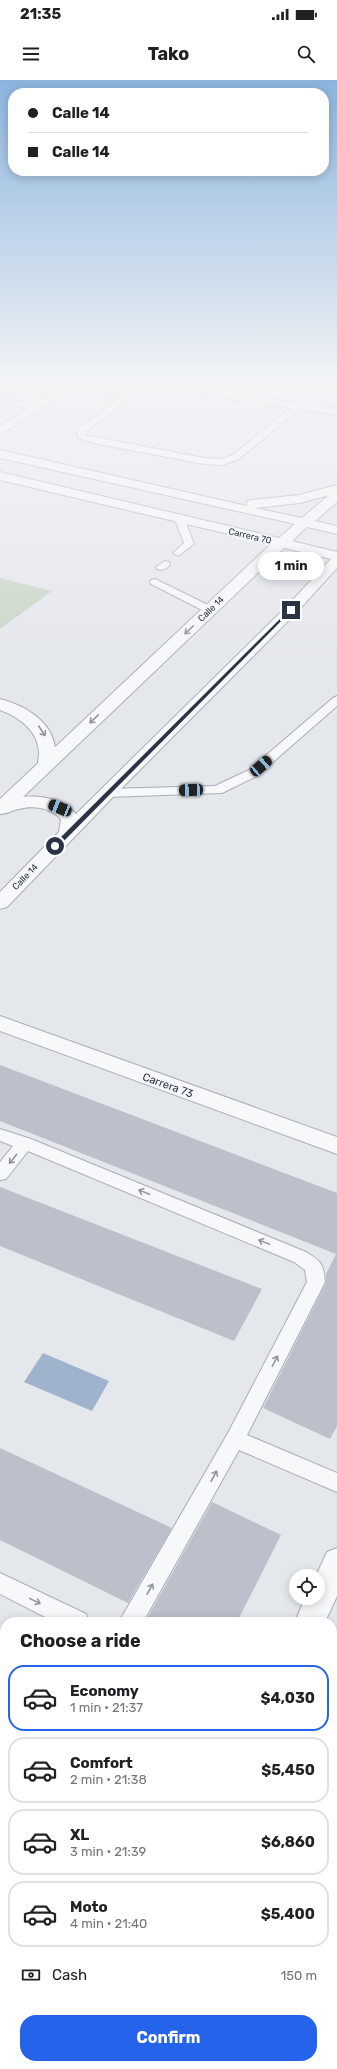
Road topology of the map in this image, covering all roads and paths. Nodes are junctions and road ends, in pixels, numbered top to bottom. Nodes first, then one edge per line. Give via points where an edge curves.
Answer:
1 (3, 477) edge
2 (101, 477) edge
3 (337, 489) edge
4 (337, 495) edge
5 (207, 501) junction
6 (184, 521) junction
7 (305, 523) junction
8 (337, 530) edge
9 (281, 544) junction
10 (178, 553) dead end
11 (337, 556) edge
12 (337, 560) edge
13 (248, 574) junction
14 (155, 582) dead end
15 (332, 585) dead end
16 (210, 610) junction
17 (291, 610) junction
18 (337, 700) edge
19 (0, 704) edge
20 (46, 765) junction
21 (107, 793) junction
22 (0, 810) edge
23 (66, 835) junction
24 (0, 903) edge
25 (0, 1023) edge
26 (0, 1135) edge
27 (26, 1143) junction
28 (337, 1146) edge
29 (0, 1174) edge
30 (235, 1439) junction
31 (337, 1483) edge
32 (337, 1562) edge
33 (0, 1584) edge
34 (68, 1617) edge
35 (133, 1617) edge
36 (312, 1617) edge

1 - 6 street, Carrera 70
2 - 5 street
3 - 5 street via 279,502 229,504
4 - 7 street, Calle 14
5 - 7 street
6 - 9 street, Carrera 70
6 - 10 lane via 189,544
6 - 13 street via 222,533 244,551 250,562
7 - 8 street
7 - 9 street, Calle 14
9 - 11 street, Carrera 70
9 - 13 street, Calle 14
12 - 17 street, Calle 14
13 - 16 street, Calle 14
14 - 16 lane
15 - 17 street via 306,597
16 -> 20 street, Calle 14
17 - 21 street, Calle 14
18 - 21 lane via 253,773 217,790
19 -> 20 street via 16,709 39,727 47,741
20 - 22 street, Calle 14
21 - 23 street, Calle 14
22 - 23 street via 33,802 60,808 70,818 70,829
23 - 24 street, Calle 14
25 - 28 street, Carrera 73
26 - 27 lane
27 -> 29 lane
30 -> 27 lane via 316,1282 314,1266 300,1257
30 - 31 lane
35 -> 30 lane
32 - 36 street
33 -> 34 lane

